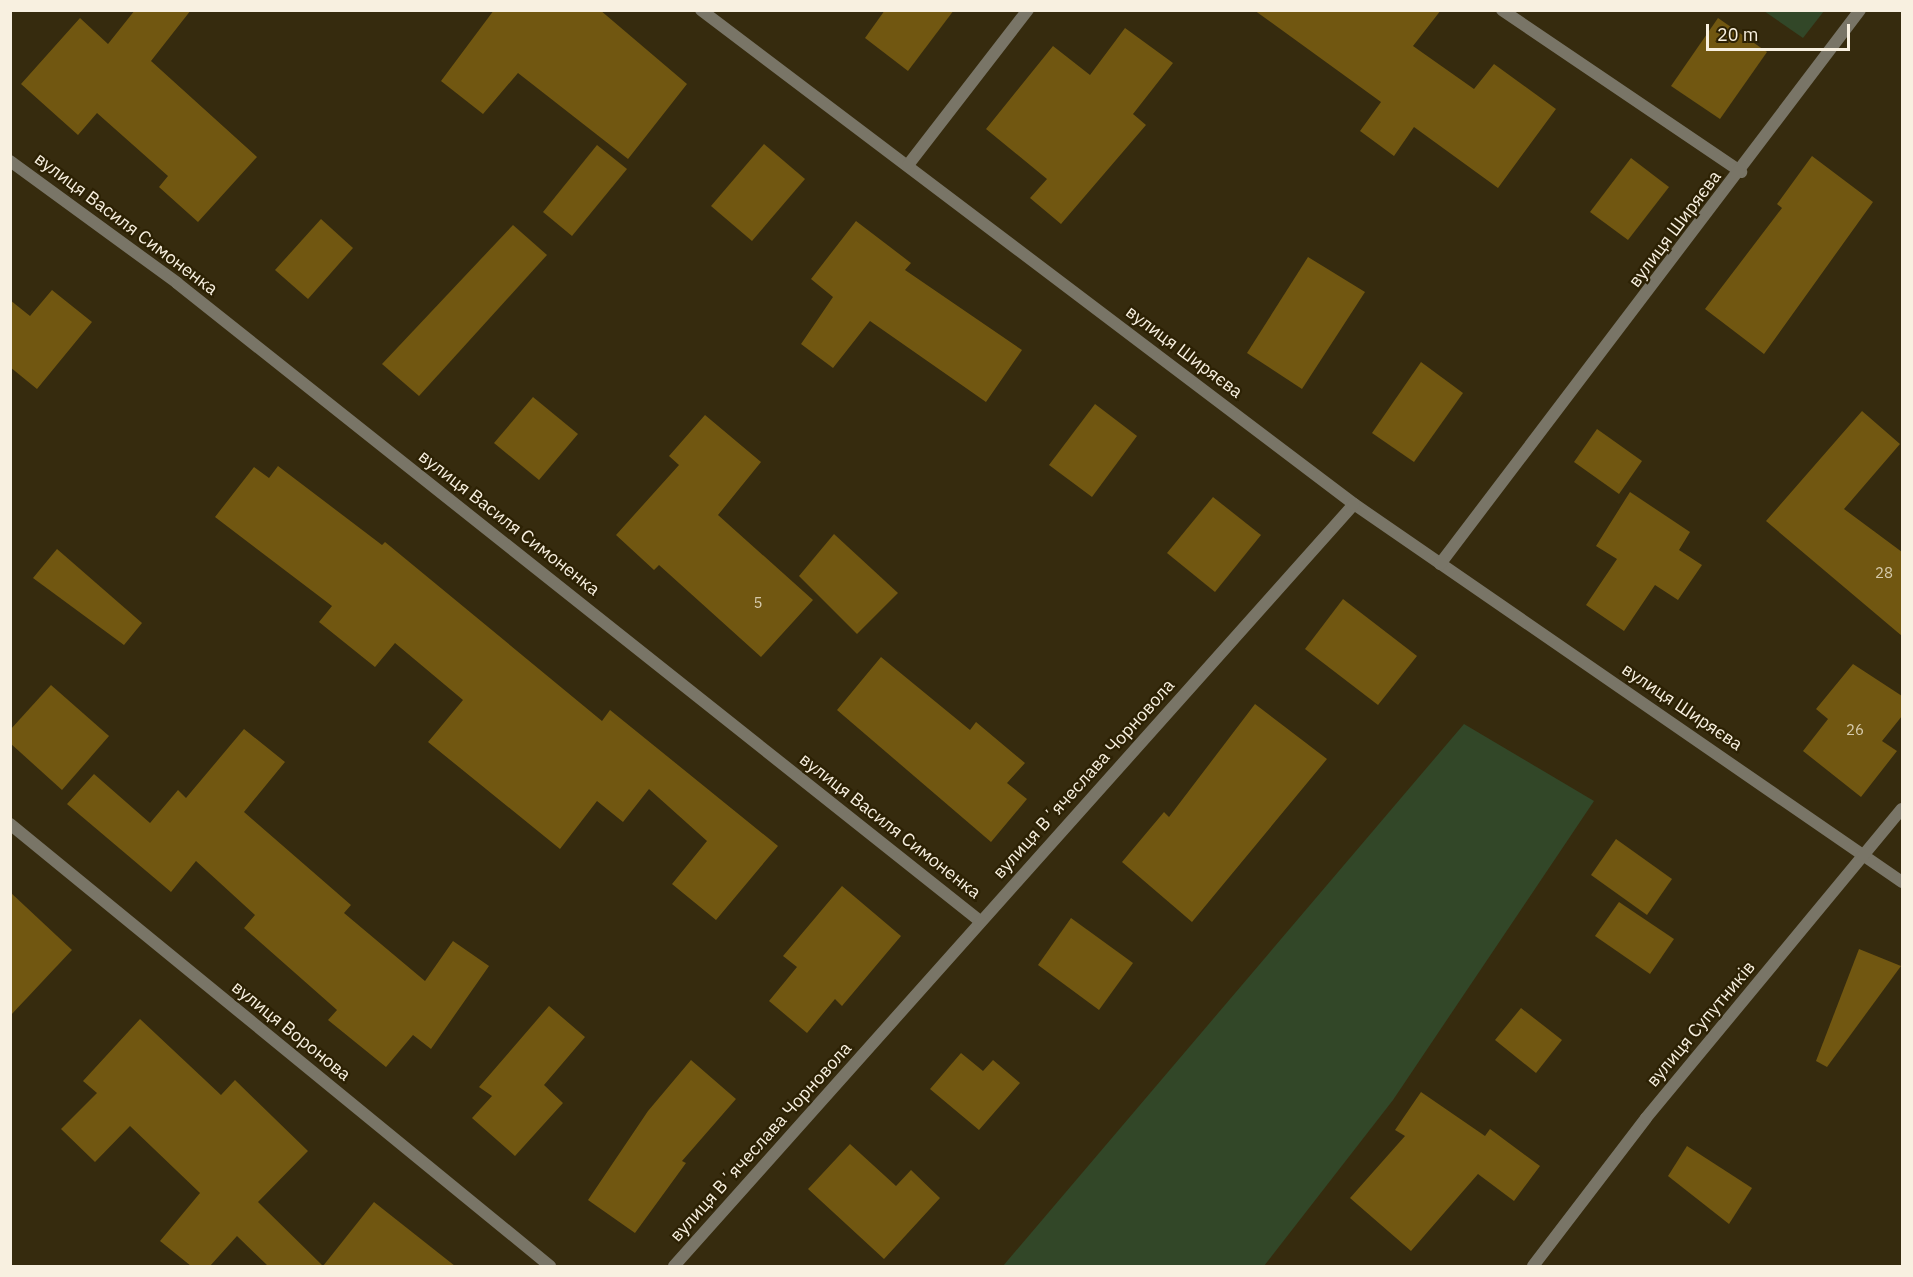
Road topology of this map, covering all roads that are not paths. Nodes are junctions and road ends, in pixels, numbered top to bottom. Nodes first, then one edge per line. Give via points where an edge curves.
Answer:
1 (701, 10) edge
2 (1028, 10) edge
3 (1502, 10) edge
4 (1860, 10) edge
5 (10, 160) edge
6 (908, 165) junction
7 (1741, 172) junction
8 (1354, 504) junction
9 (1440, 564) junction
10 (1902, 809) edge
11 (10, 824) edge
12 (1866, 854) junction
13 (1902, 882) edge
14 (980, 921) junction
15 (550, 1266) edge
16 (674, 1266) edge
17 (1533, 1266) edge

1 - 6 street, вулиця Ширяєва
2 - 6 street
3 - 7 street, вулиця Ширяєва
4 - 7 street, вулиця Ширяєва
5 - 14 street, вулиця Василя Симоненка via 177,283
6 - 8 street, вулиця Ширяєва
7 - 9 street, вулиця Ширяєва
8 - 9 street, вулиця Ширяєва
8 - 14 street, вулиця Вʼячеслава Чорновола
9 - 12 street, вулиця Ширяєва
10 - 12 street, вулиця Супутників
11 - 15 street, вулиця Воронова
12 - 13 street, вулиця Ширяєва
12 - 17 street, вулиця Супутників via 1646,1118
14 - 16 street, вулиця Вʼячеслава Чорновола

